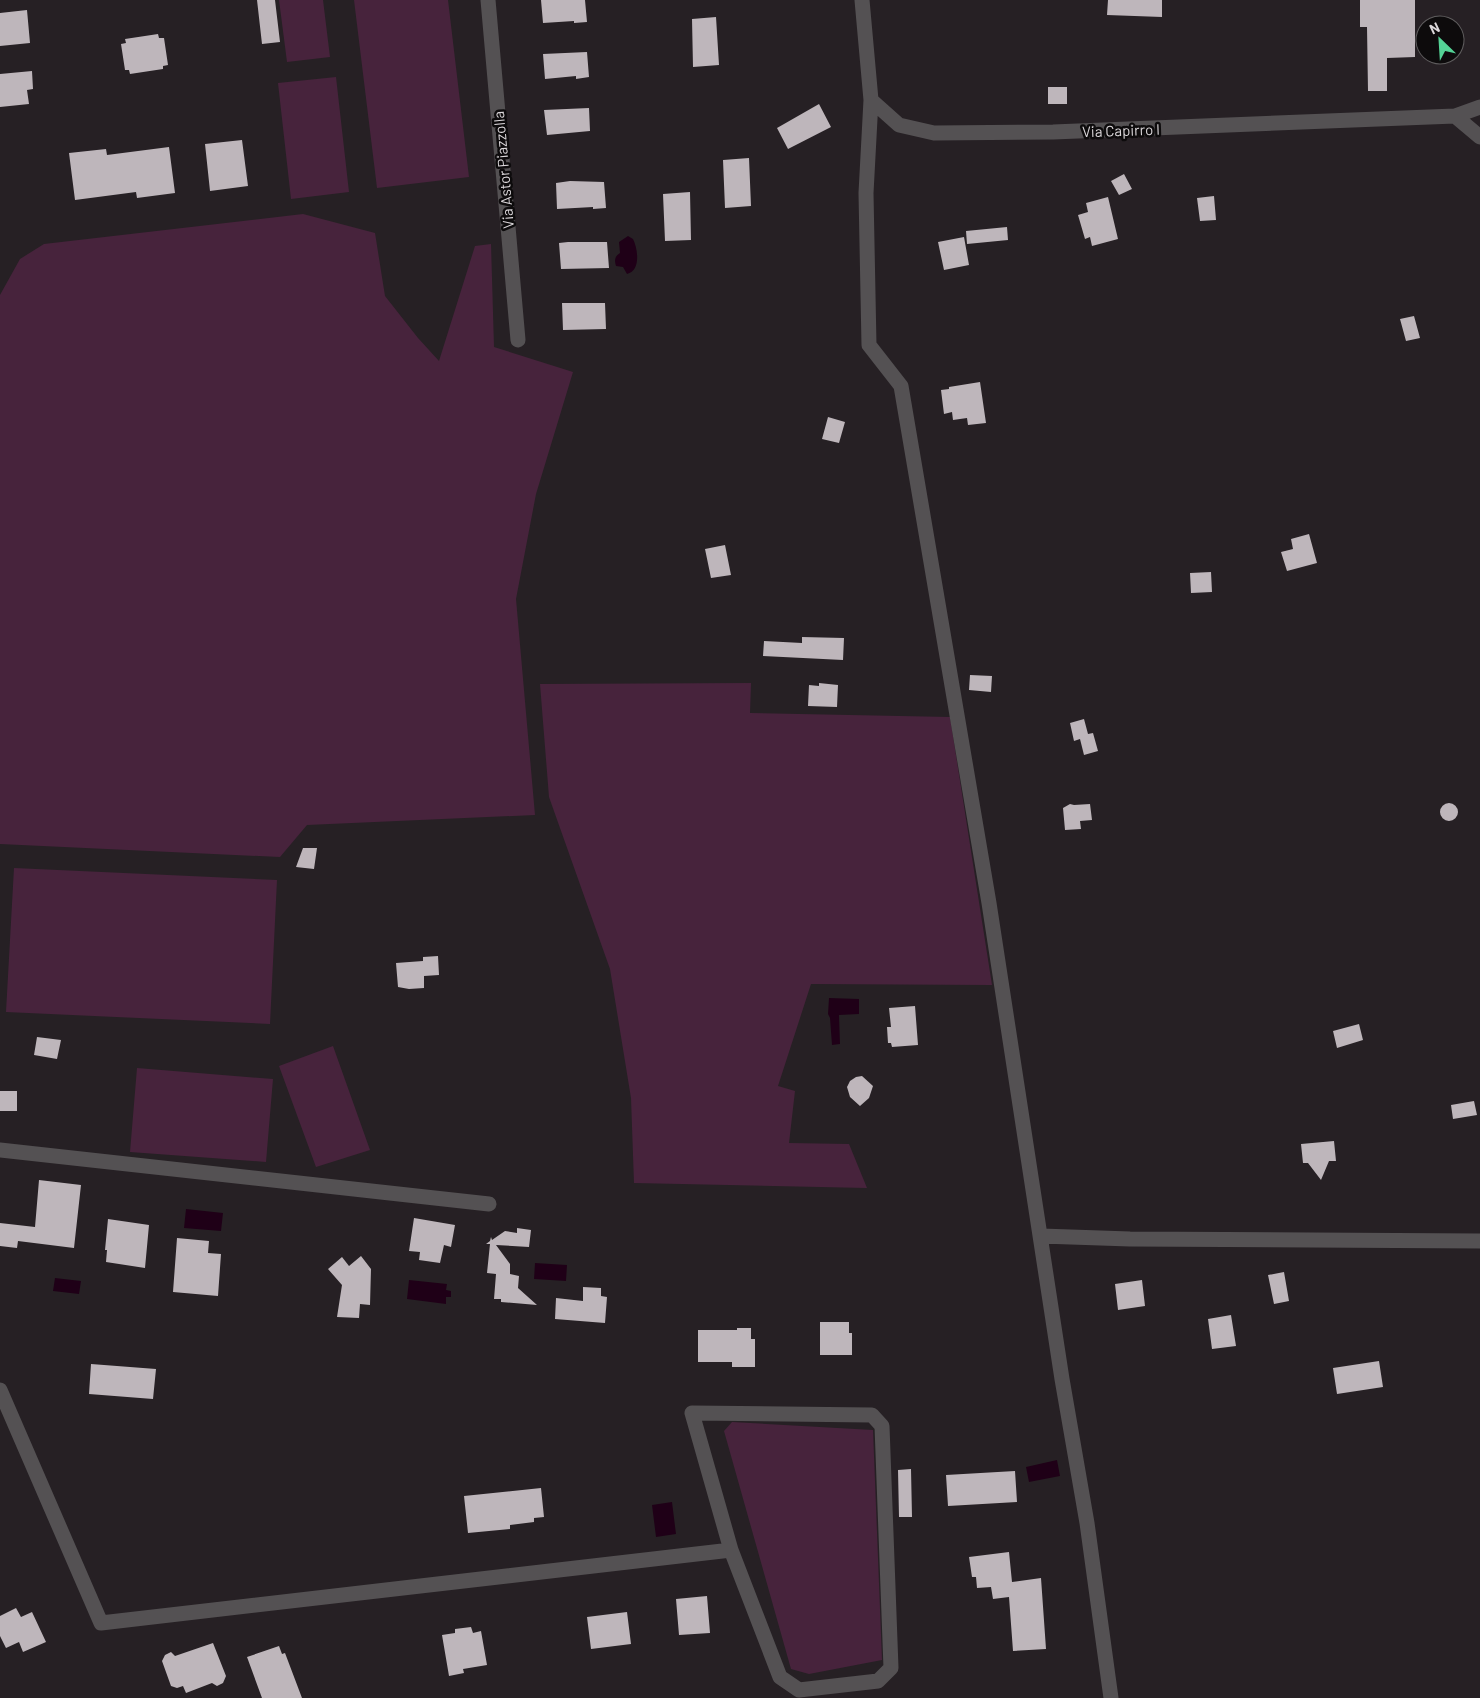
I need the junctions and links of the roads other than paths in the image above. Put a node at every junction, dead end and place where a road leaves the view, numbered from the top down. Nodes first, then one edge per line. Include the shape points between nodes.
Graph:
1 (488, 0) edge
2 (862, 0) edge
3 (871, 100) junction
4 (1480, 107) edge
5 (1456, 116) junction
6 (1480, 137) edge
7 (518, 340) dead end
8 (0, 1150) edge
9 (489, 1204) dead end
10 (1041, 1236) junction
11 (1480, 1241) edge
12 (0, 1390) edge
13 (732, 1550) junction
14 (1111, 1698) edge

1 - 7 street, Via Astor Piazzolla
2 - 3 street
3 - 5 street, Via Capirro I via 898,125 934,133 1053,132
3 - 10 street via 866,193 869,345 901,386 989,903
4 - 5 street, Via Capirro I
5 - 6 street
8 - 9 street
10 - 11 street
10 - 14 street
12 - 13 street via 101,1623
13 - 13 street via 692,1413 872,1415 882,1426 891,1668 878,1681 799,1690 780,1677

